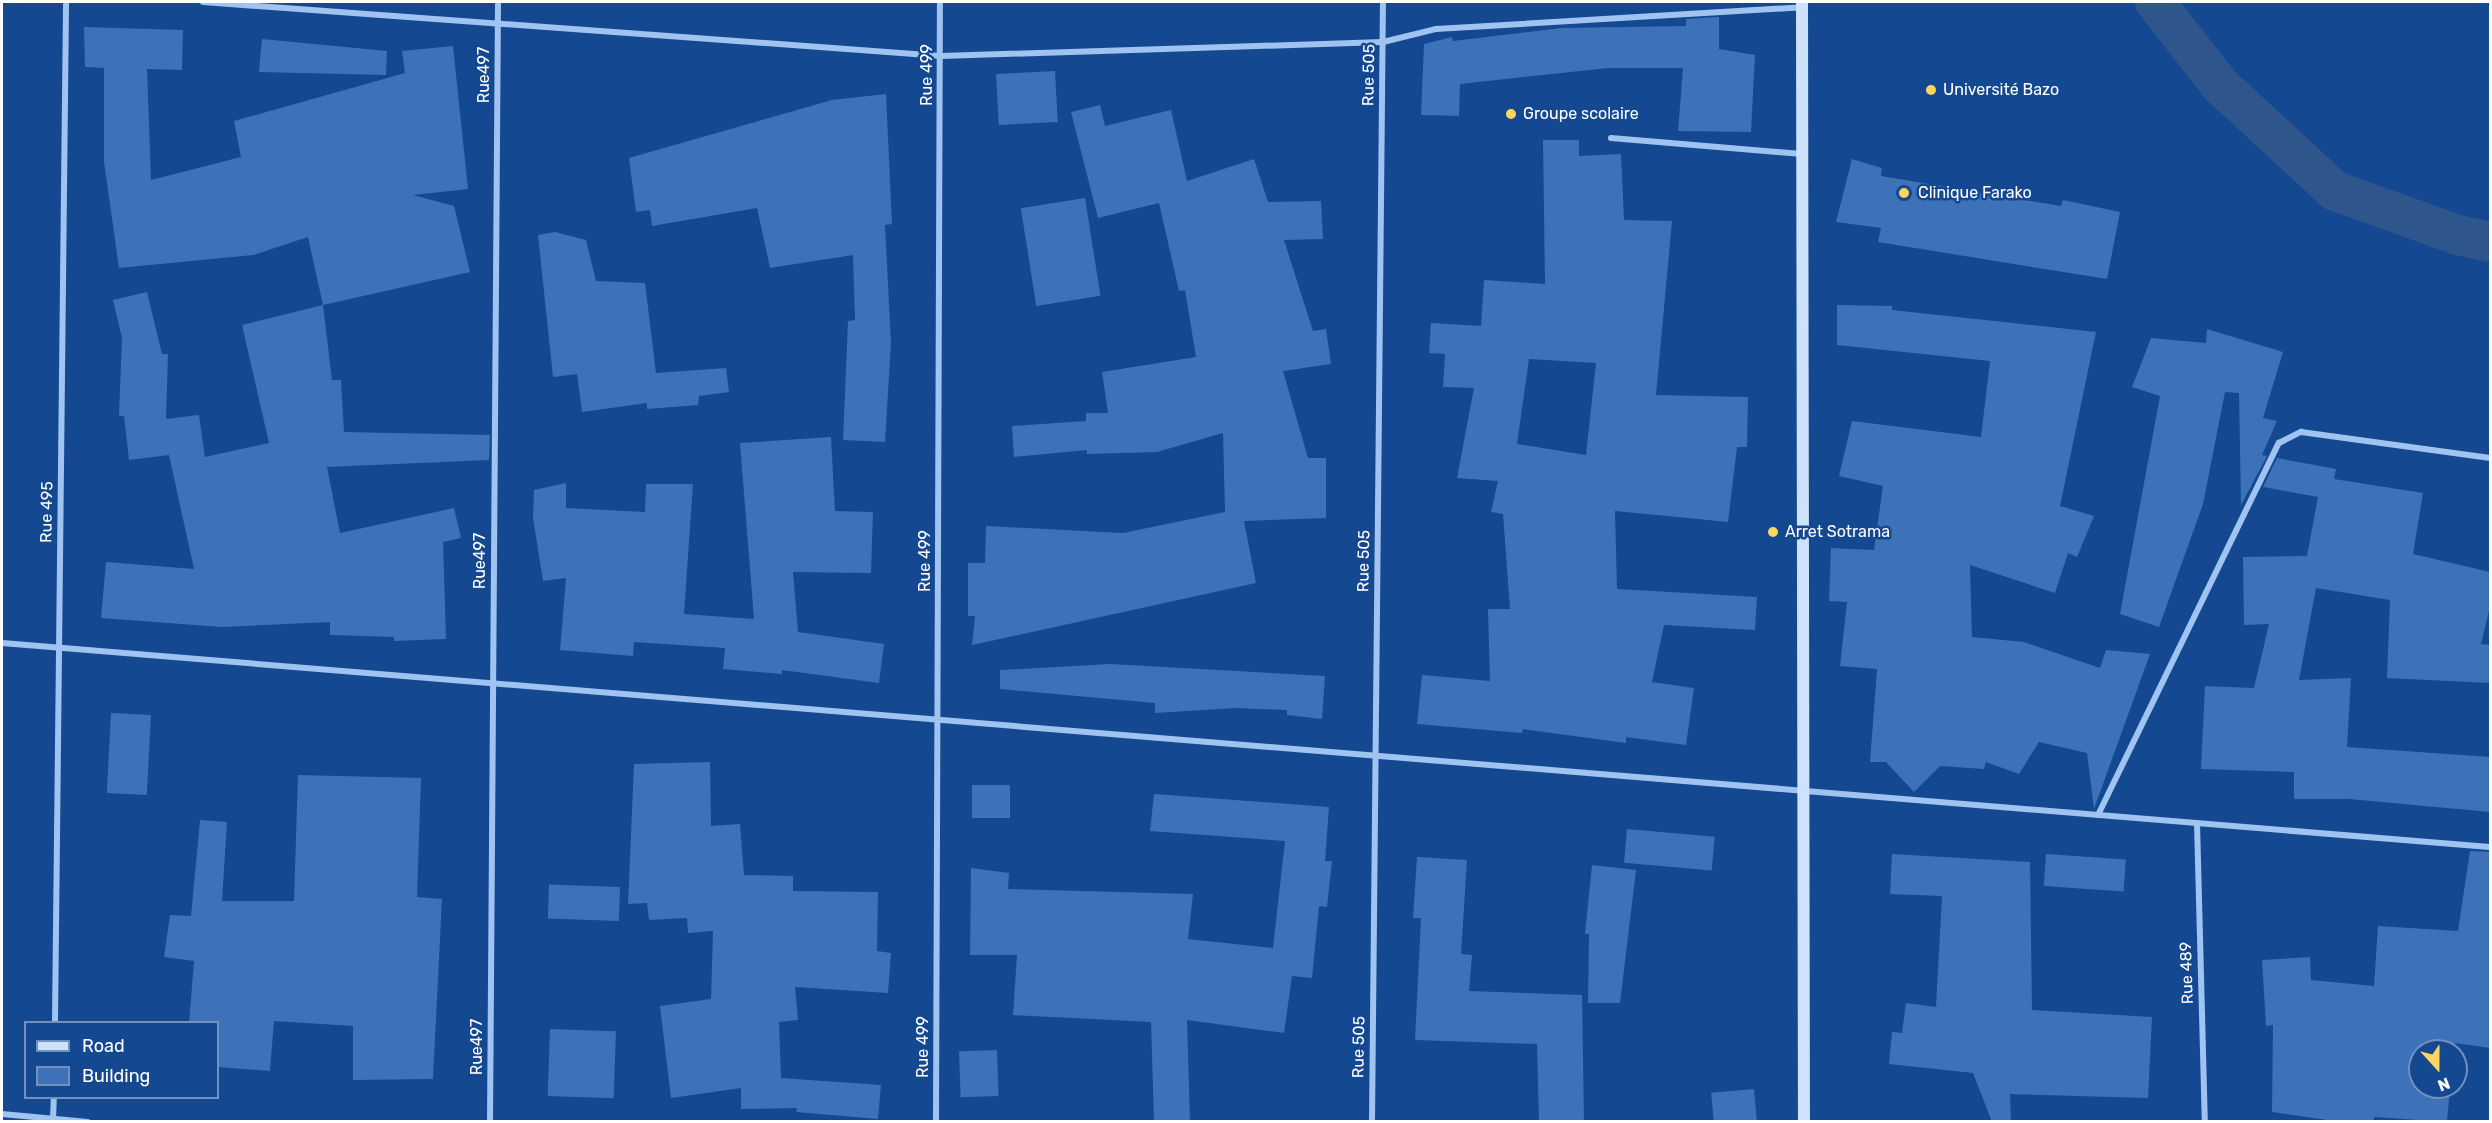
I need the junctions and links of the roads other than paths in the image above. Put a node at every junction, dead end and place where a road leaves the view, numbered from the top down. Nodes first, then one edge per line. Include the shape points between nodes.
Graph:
1 (66, 2) edge
2 (203, 2) edge
3 (498, 2) edge
4 (940, 2) edge
5 (1383, 2) edge
6 (1802, 4) edge
7 (498, 24) junction
8 (1383, 42) junction
9 (941, 56) junction
10 (1611, 138) dead end
11 (1802, 154) junction
12 (2490, 458) edge
13 (2, 643) edge
14 (59, 648) junction
15 (493, 684) junction
16 (938, 720) junction
17 (1375, 756) junction
18 (1803, 791) junction
19 (2098, 815) junction
20 (2197, 823) junction
21 (2490, 847) edge
22 (55, 1021) edge
23 (54, 1099) edge
24 (2, 1114) edge
25 (53, 1120) edge
26 (88, 1122) edge
27 (490, 1122) edge
28 (936, 1122) edge
29 (1372, 1122) edge
30 (1804, 1122) edge
31 (2205, 1122) edge

1 - 14 street, Rue 495
2 - 7 street
3 - 7 street, Rue497
4 - 9 street, Rue 499
5 - 8 street, Rue 505
6 - 8 street via 1437,29
6 - 11 main road
7 - 9 street
7 - 15 street, Rue497
8 - 9 street
8 - 17 street, Rue 505
9 - 16 street, Rue 499
10 - 11 street
11 - 18 main road
12 - 19 street via 2301,432 2279,443
13 - 14 street
14 - 15 street
14 - 22 street, Rue 495
15 - 16 street
15 - 27 street, Rue497
16 - 17 street
16 - 28 street, Rue 499
17 - 18 street
17 - 29 street, Rue 505
18 - 19 street
18 - 30 main road
19 - 20 street
20 - 21 street
20 - 31 street, Rue 489
23 - 25 street
24 - 25 street
25 - 26 street

